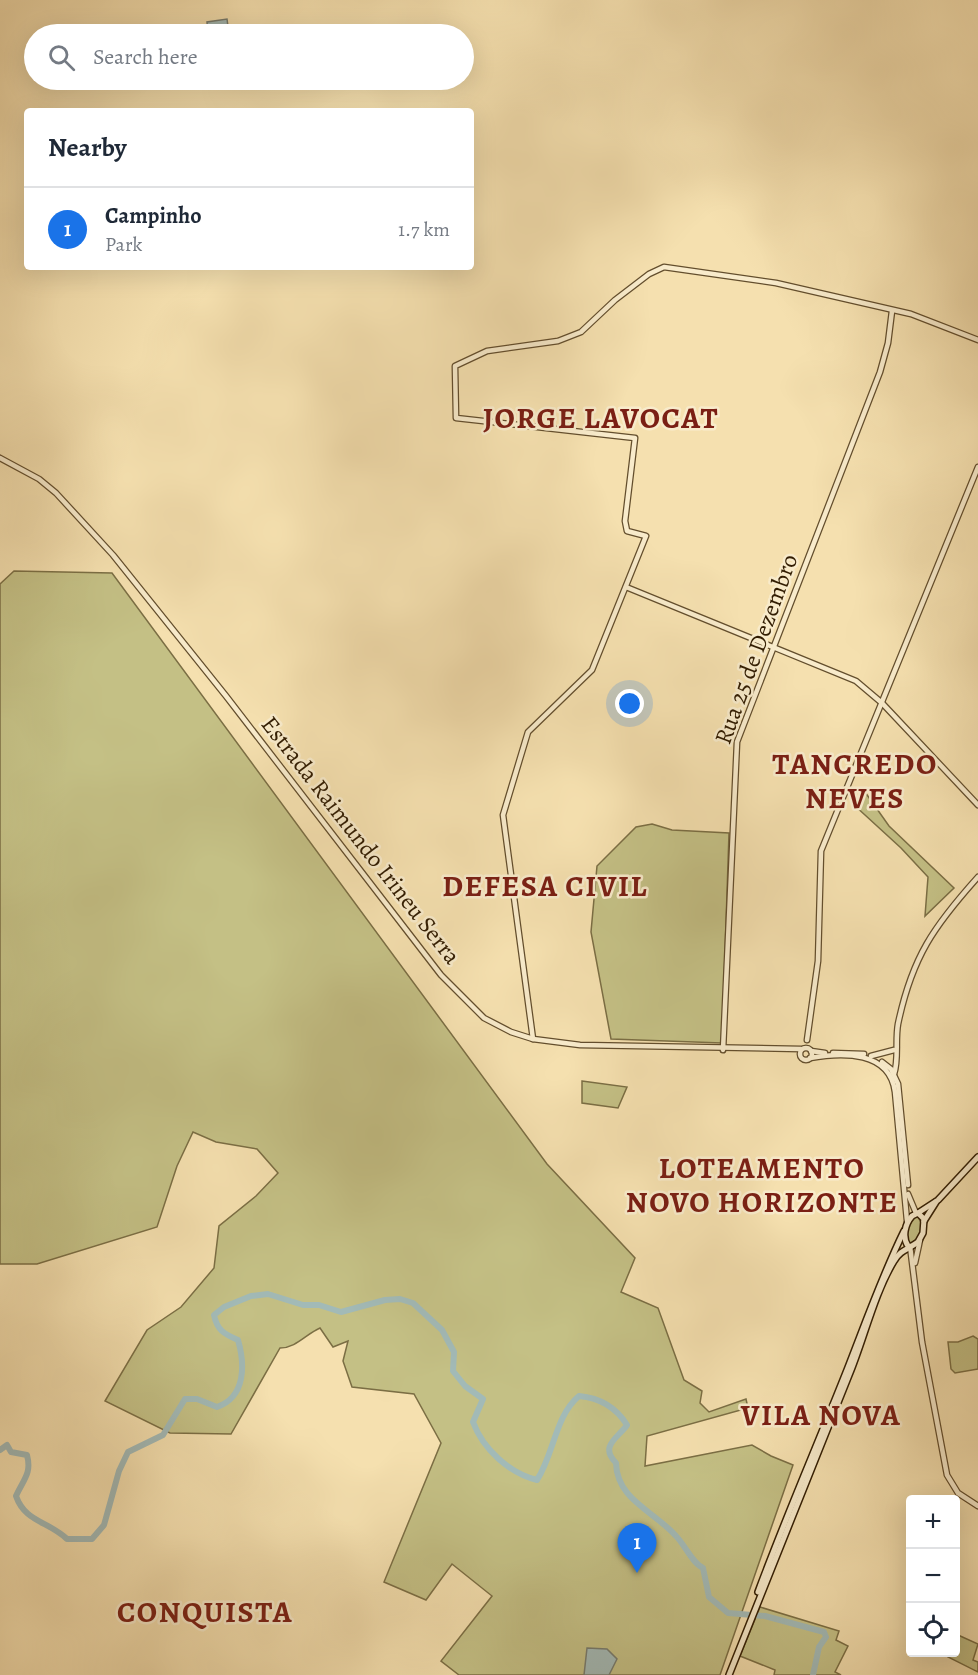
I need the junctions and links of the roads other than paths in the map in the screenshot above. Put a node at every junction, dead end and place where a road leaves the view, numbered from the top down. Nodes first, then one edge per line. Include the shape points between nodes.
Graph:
1 (892, 311) junction
2 (978, 340) edge
3 (0, 458) edge
4 (978, 467) edge
5 (626, 587) junction
6 (774, 647) junction
7 (882, 703) junction
8 (978, 805) edge
9 (978, 877) edge
10 (533, 1039) junction
11 (807, 1040) dead end
12 (801, 1049) junction
13 (723, 1050) junction
14 (894, 1050) junction
15 (791, 1051) junction
16 (811, 1051) junction
17 (800, 1056) junction
18 (871, 1056) junction
19 (810, 1058) junction
20 (894, 1074) junction
21 (899, 1116) junction
22 (978, 1157) edge
23 (938, 1200) junction
24 (917, 1213) junction
25 (924, 1221) junction
26 (906, 1224) junction
27 (920, 1240) junction
28 (909, 1246) junction
29 (915, 1269) junction
30 (978, 1506) edge
31 (753, 1612) junction
32 (728, 1675) edge

1 - 2 street
1 - 5 street via 776,283 664,267 615,300 581,332 558,341 487,351 455,366 456,418 636,438 627,531 646,536
1 - 6 street, Rua 25 de Dezembro via 880,372
3 - 10 street, Estrada Raimundo Irineu Serra via 56,493 113,555 441,975 484,1018
4 - 7 street
5 - 6 street
5 - 10 street via 592,670 531,727 503,815
6 - 7 street via 856,681
6 - 13 street, Rua 25 de Dezembro via 741,728 735,756
7 - 8 street
7 - 11 street via 821,851 818,961
9 - 14 street via 948,910 921,952 898,1023
10 - 13 street, Estrada Raimundo Irineu Serra via 580,1045
12 - 15 street, Estrada Raimundo Irineu Serra
12 - 16 street
12 - 17 street
13 - 15 street, Estrada Raimundo Irineu Serra
14 - 18 street
14 - 20 street
15 - 17 street, Estrada Raimundo Irineu Serra
16 - 18 street
16 - 19 street
17 - 19 street
18 - 20 street
19 - 21 street via 858,1056 878,1062 893,1081
20 - 21 street
21 - 24 street via 909,1196
21 - 26 street
22 - 23 main road
23 - 24 main road
23 - 25 main road
24 - 25 main road
24 - 26 main road
25 - 27 main road
26 - 28 main road via 905,1239
26 - 31 main road via 790,1505
27 - 28 main road
27 - 29 street
28 - 29 street
28 - 31 main road via 895,1259 883,1284
29 - 30 street via 922,1342 947,1475 958,1493
31 - 32 main road

